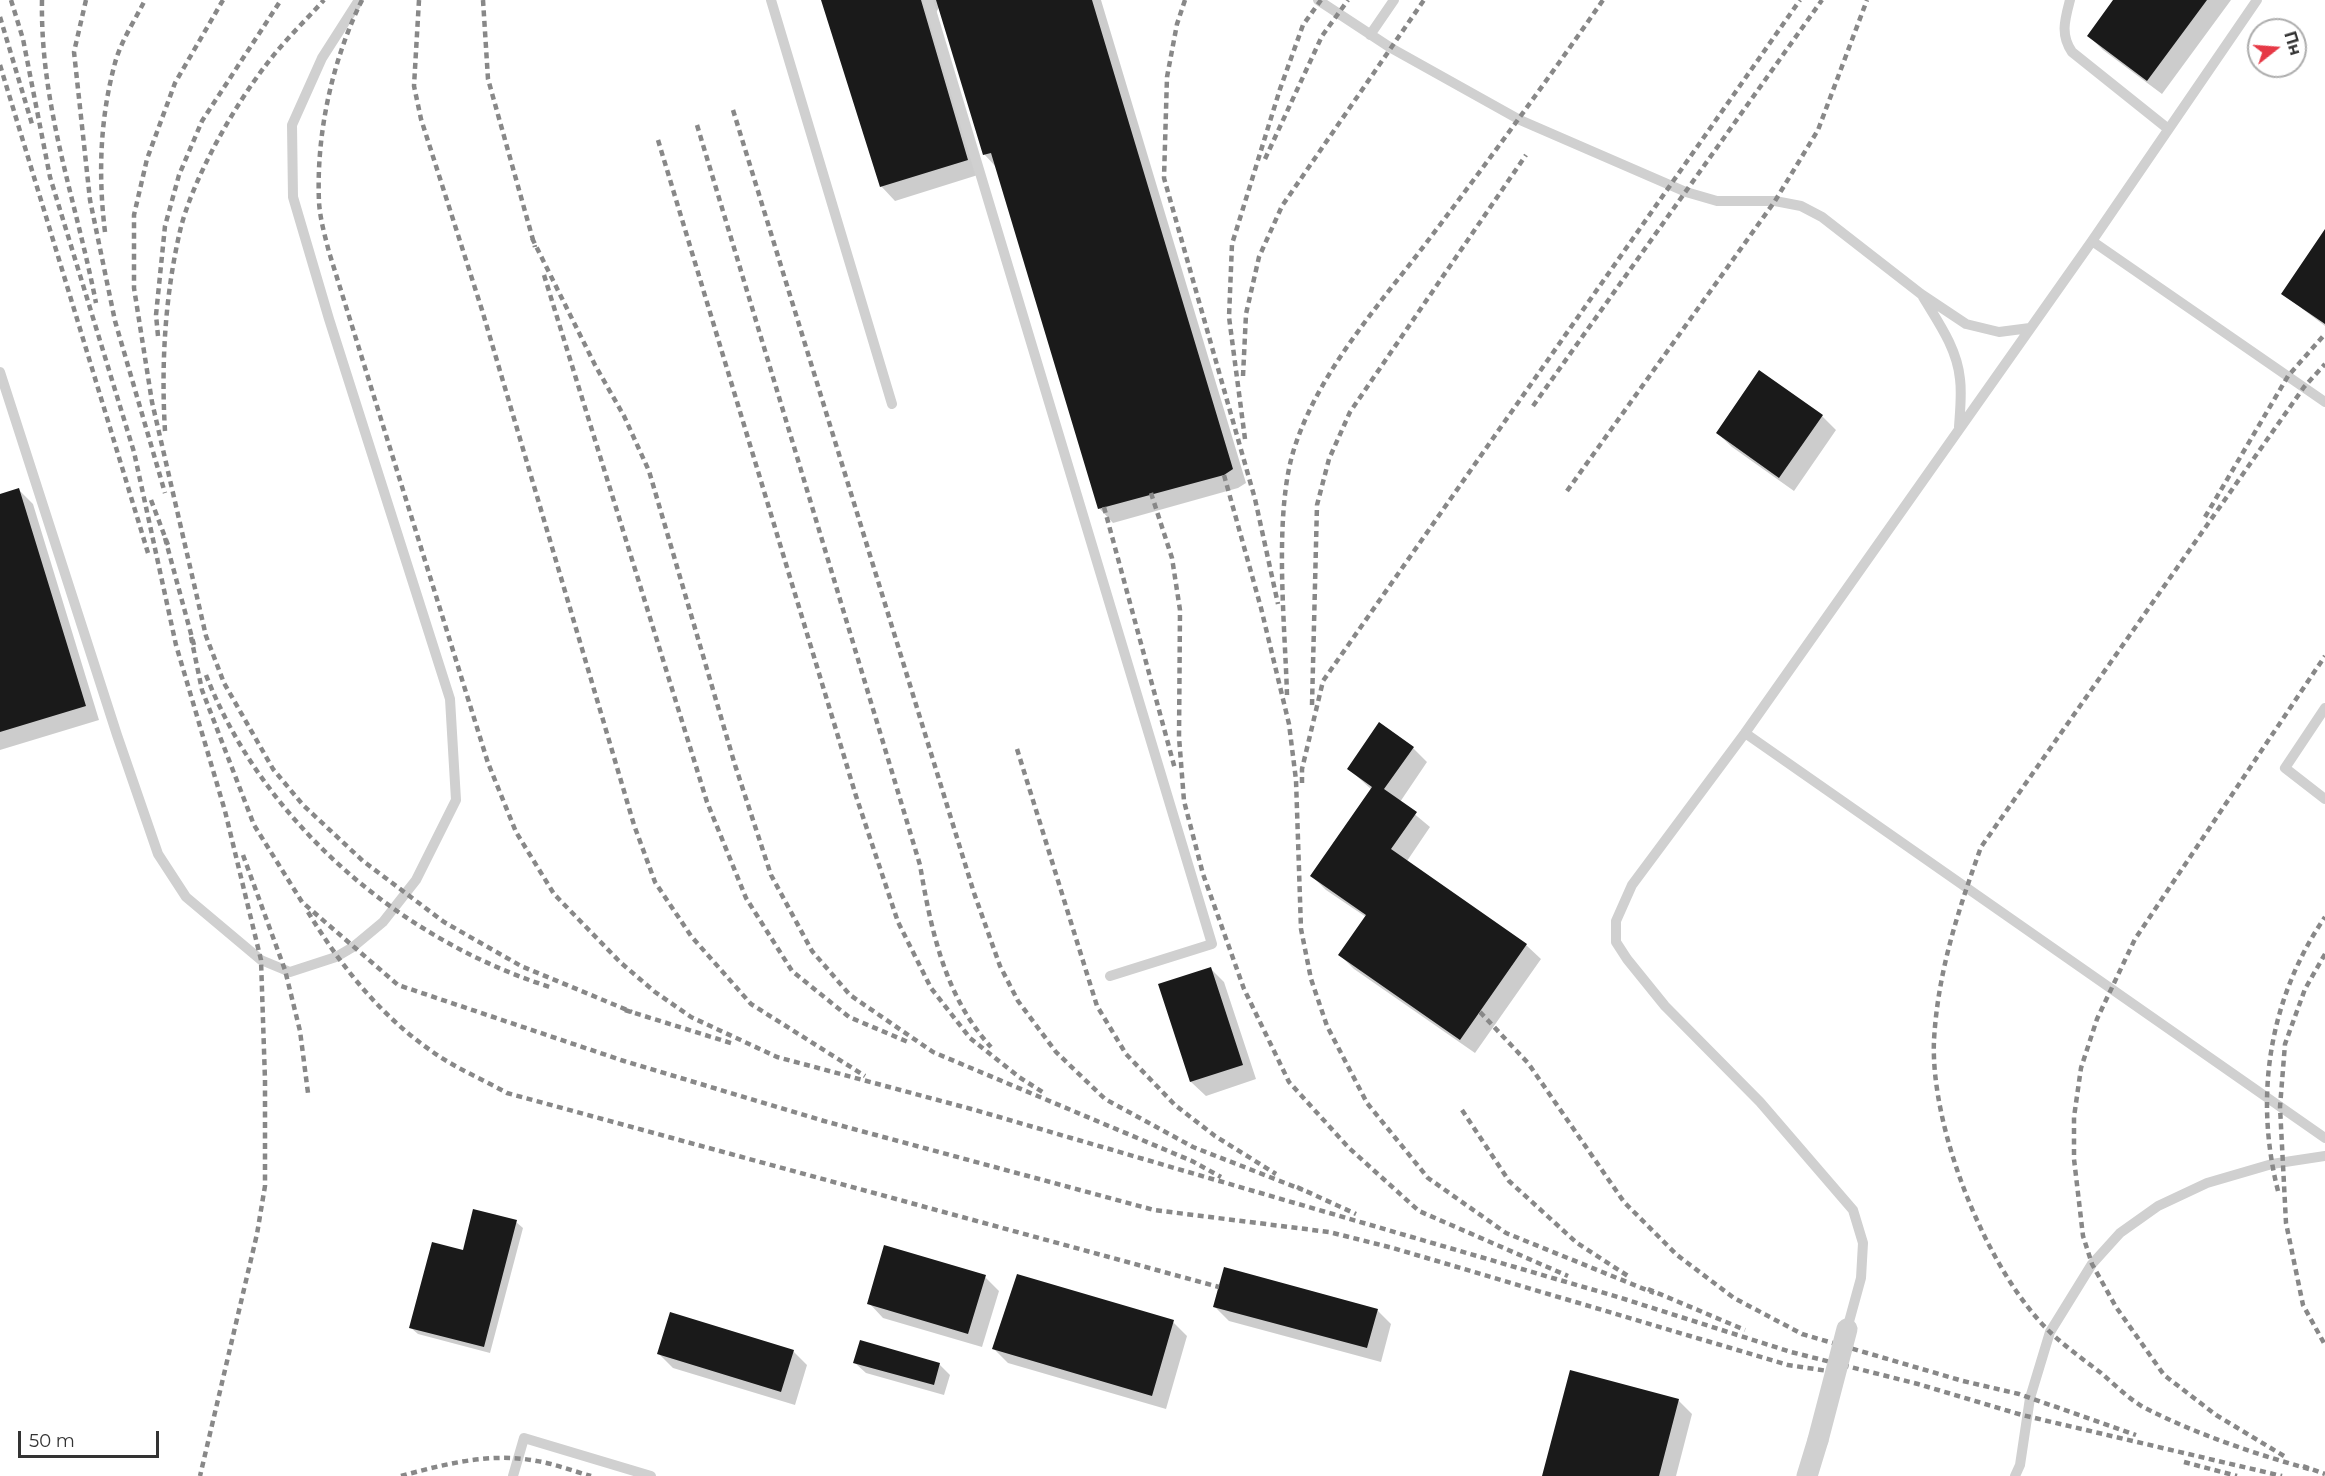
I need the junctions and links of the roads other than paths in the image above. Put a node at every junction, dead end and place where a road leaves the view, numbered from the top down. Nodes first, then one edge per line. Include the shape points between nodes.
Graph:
1 (359, 0) edge
2 (771, 0) edge
3 (928, 0) edge
4 (1318, 0) edge
5 (1394, 0) edge
6 (2070, 0) edge
7 (2257, 0) edge
8 (1370, 35) junction
9 (2167, 128) junction
10 (2092, 241) junction
11 (1921, 294) junction
12 (2030, 328) junction
13 (0, 372) edge
14 (2325, 402) edge
15 (892, 404) dead end
16 (1959, 427) junction
17 (2325, 708) edge
18 (1745, 733) junction
19 (2325, 799) edge
20 (1110, 976) dead end
21 (2325, 1138) edge
22 (2325, 1156) edge
23 (1847, 1329) joint
24 (513, 1476) edge
25 (651, 1476) edge
26 (1807, 1476) edge
27 (2015, 1476) edge

1 - 13 lane via 322,58 292,125 293,197 450,699 456,800 407,894 383,922 353,947 336,957 290,972 261,960 186,897 158,854
2 - 15 lane
3 - 20 lane via 1212,944
4 - 8 lane
5 - 8 lane
6 - 9 lane via 2064,32 2072,52
7 - 9 lane
8 - 11 lane via 1520,120 1686,192 1717,201 1775,201 1801,206 1822,217
9 - 10 lane
10 - 12 lane
10 - 14 lane
11 - 12 lane via 1966,324 1999,332
11 - 16 lane via 1956,357 1960,378
12 - 16 lane
16 - 18 lane
17 - 19 lane via 2285,768
18 - 21 lane
18 - 23 lane via 1632,885 1616,921 1616,942 1665,1006 1760,1102 1853,1210 1863,1243 1861,1278
22 - 27 lane via 2271,1164 2207,1183 2158,1206 2120,1233 2092,1264 2050,1332 2030,1398
23 - 26 street, bridge
24 - 25 lane via 524,1438

